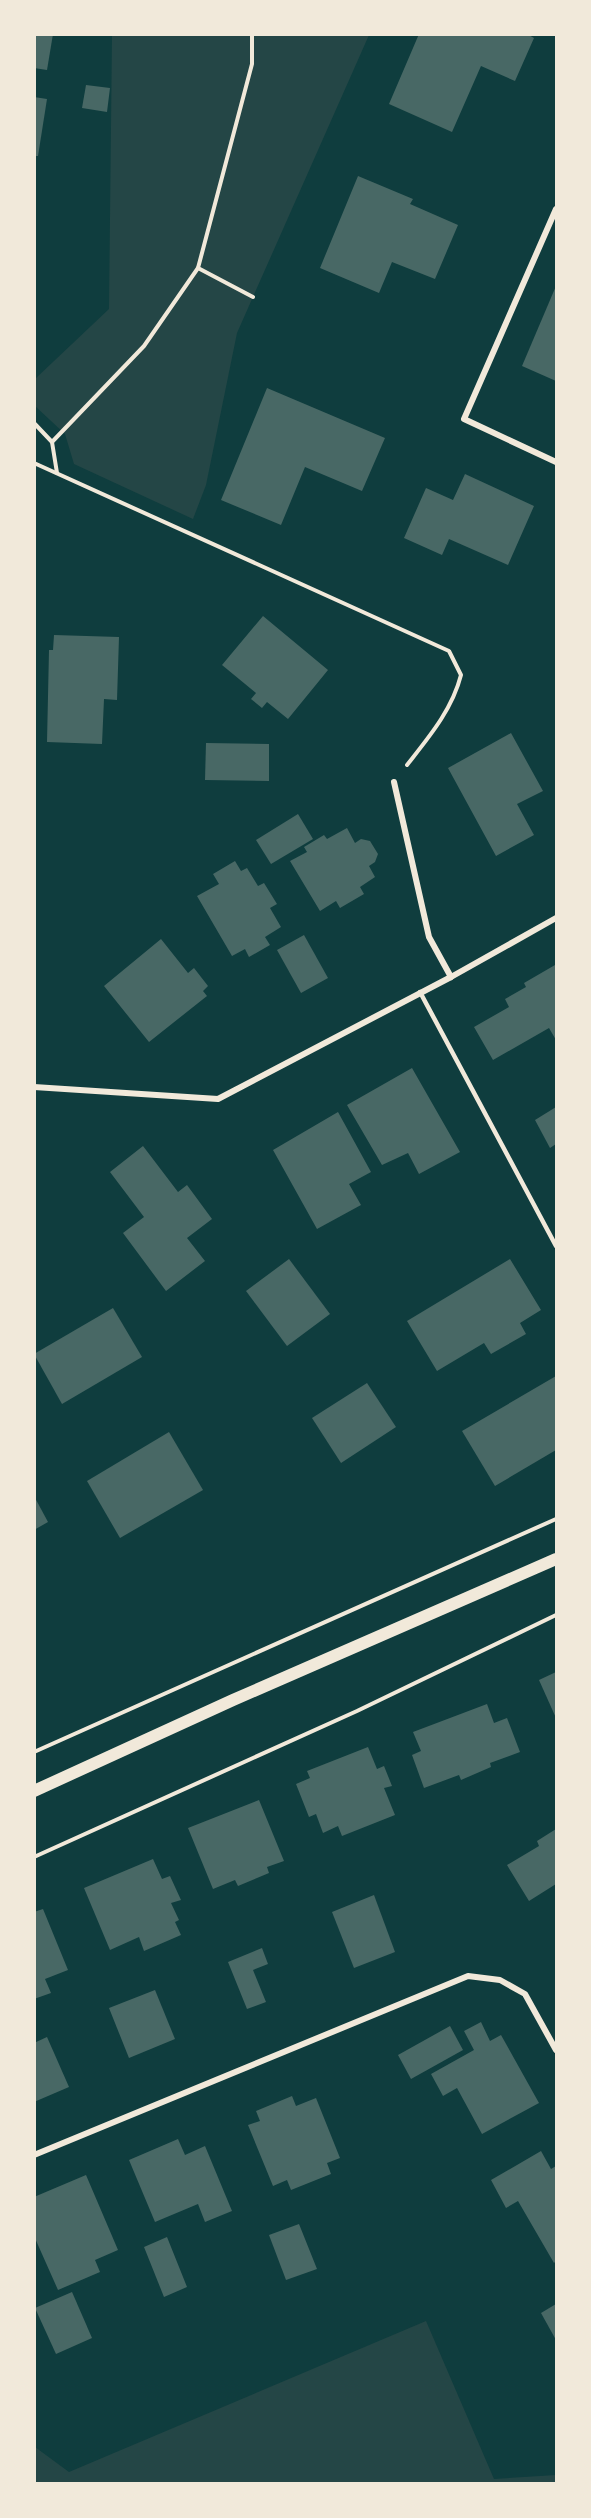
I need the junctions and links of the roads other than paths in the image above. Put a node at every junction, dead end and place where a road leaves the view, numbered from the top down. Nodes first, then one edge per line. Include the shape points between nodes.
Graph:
1 (556, 209) edge
2 (556, 462) edge
3 (394, 782) road end
4 (556, 918) edge
5 (451, 977) junction
6 (420, 992) junction
7 (34, 1087) edge
8 (556, 1246) edge
9 (556, 1559) edge
10 (34, 1791) edge
11 (556, 2050) edge
12 (34, 2156) edge

1 - 2 street via 464,419
3 - 5 street via 429,937
4 - 5 street
5 - 6 street
6 - 7 street via 218,1099
6 - 8 lane
9 - 10 main road
11 - 12 street via 525,1994 500,1980 468,1976

